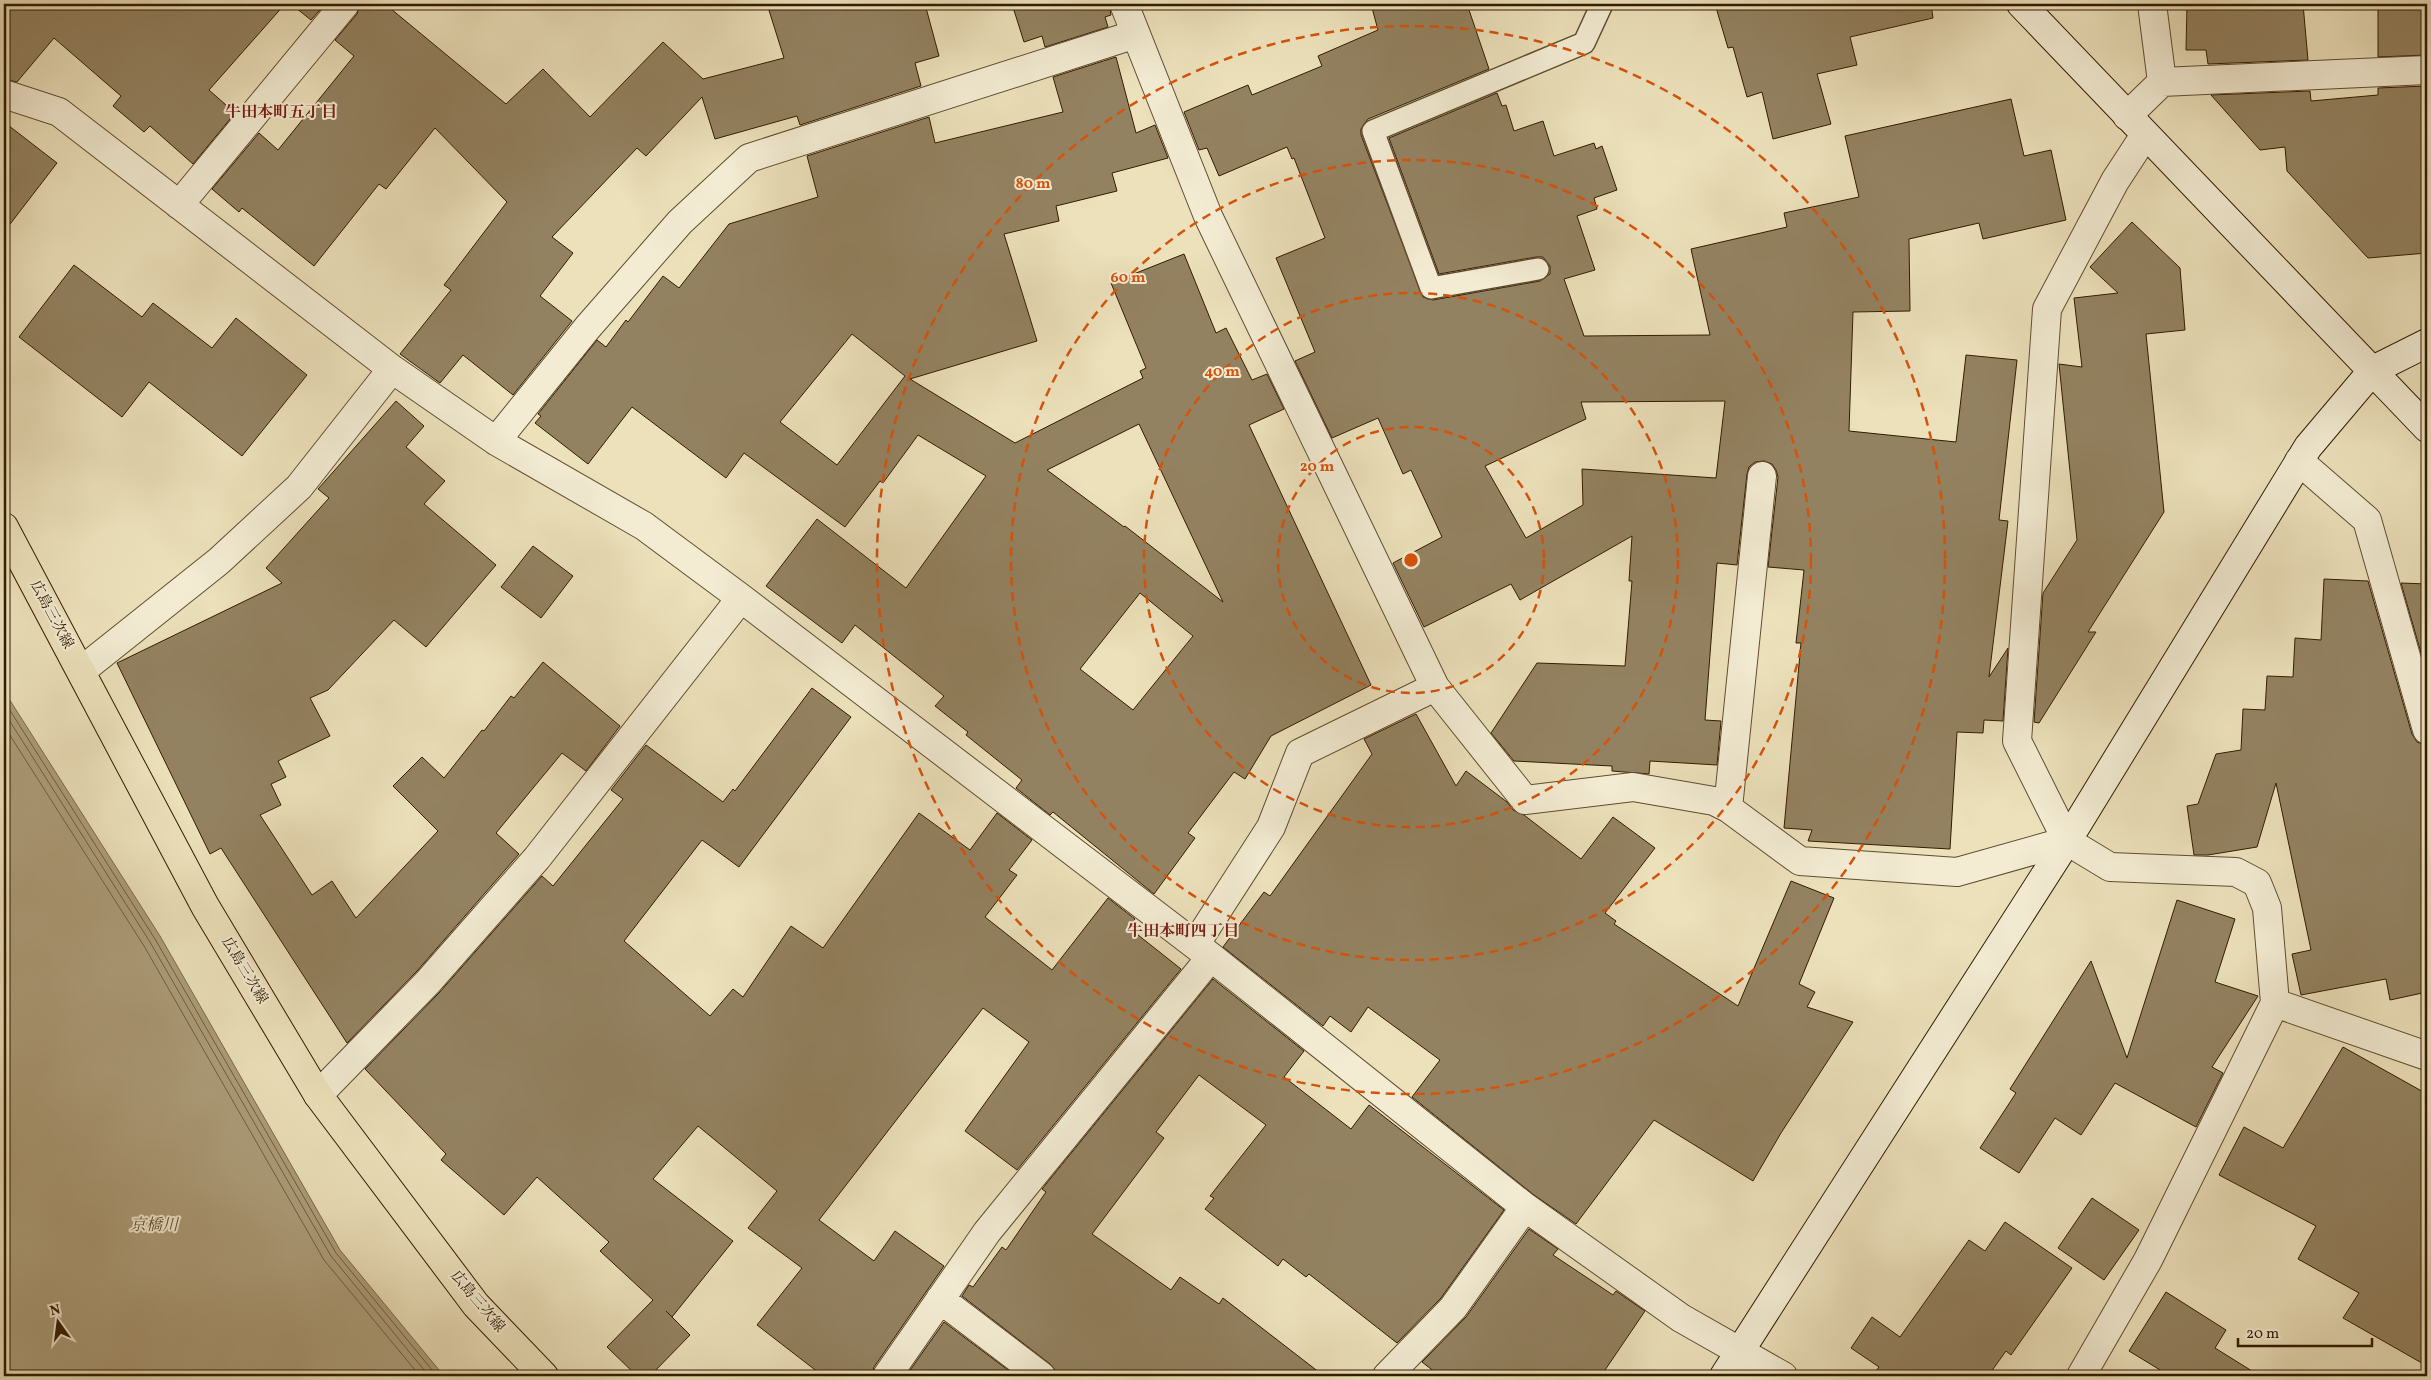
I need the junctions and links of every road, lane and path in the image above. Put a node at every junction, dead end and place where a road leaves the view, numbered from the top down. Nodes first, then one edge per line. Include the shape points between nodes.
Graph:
1 (344, 4) edge
2 (1124, 4) edge
3 (1602, 4) edge
4 (2021, 4) edge
5 (2152, 4) edge
6 (1136, 34) junction
7 (2427, 70) edge
8 (2162, 82) junction
9 (4, 94) edge
10 (2136, 126) junction
11 (178, 205) junction
12 (1538, 269) dead end
13 (2427, 343) edge
14 (392, 369) junction
15 (2373, 370) junction
16 (2427, 428) edge
17 (496, 441) junction
18 (2300, 461) junction
19 (1762, 476) dead end
20 (4, 527) edge
21 (741, 598) junction
22 (81, 672) junction
23 (1435, 687) junction
24 (2427, 730) edge
25 (1728, 808) junction
26 (2067, 841) junction
27 (1203, 951) junction
28 (2275, 1003) junction
29 (2427, 1056) edge
30 (318, 1096) junction
31 (1525, 1206) junction
32 (940, 1299) junction
33 (1740, 1351) junction
34 (544, 1376) edge
35 (887, 1376) edge
36 (1041, 1376) edge
37 (1387, 1376) edge
38 (1724, 1376) edge
39 (1783, 1376) edge
40 (2081, 1376) edge

1 - 11 street
2 - 6 street
3 - 12 lane via 1584,43 1373,131 1430,288
4 - 10 street
5 - 8 street
6 - 17 street via 749,158 680,222 588,327
6 - 23 street via 1208,216
7 - 8 street
8 - 10 street
9 - 11 street via 59,112
10 - 15 street
10 - 26 street via 2115,181 2046,309 2017,741
11 - 14 street
13 - 15 street
14 - 17 street
14 - 22 street via 299,486 219,561
15 - 16 street
15 - 18 street via 2308,447
17 - 21 street via 644,526
18 - 24 street via 2367,520
18 - 26 street
19 - 25 street
20 - 22 main road, 広島三次線
21 - 27 street
21 - 30 street via 537,858 428,982
22 - 30 main road, 広島三次線 via 205,906
23 - 25 street via 1525,800 1633,786 1714,801
23 - 27 street via 1300,754 1271,827
25 - 26 street via 1800,861 1957,872
26 - 28 street via 2110,867 2236,872 2257,883 2267,908
26 - 33 street
27 - 31 street
27 - 32 street via 987,1232
28 - 29 street
28 - 40 street via 2148,1260
30 - 34 main road, 広島三次線 via 476,1305
31 - 33 street via 1682,1318
31 - 37 street via 1453,1308
32 - 35 street
32 - 36 street
33 - 38 street
33 - 39 street

